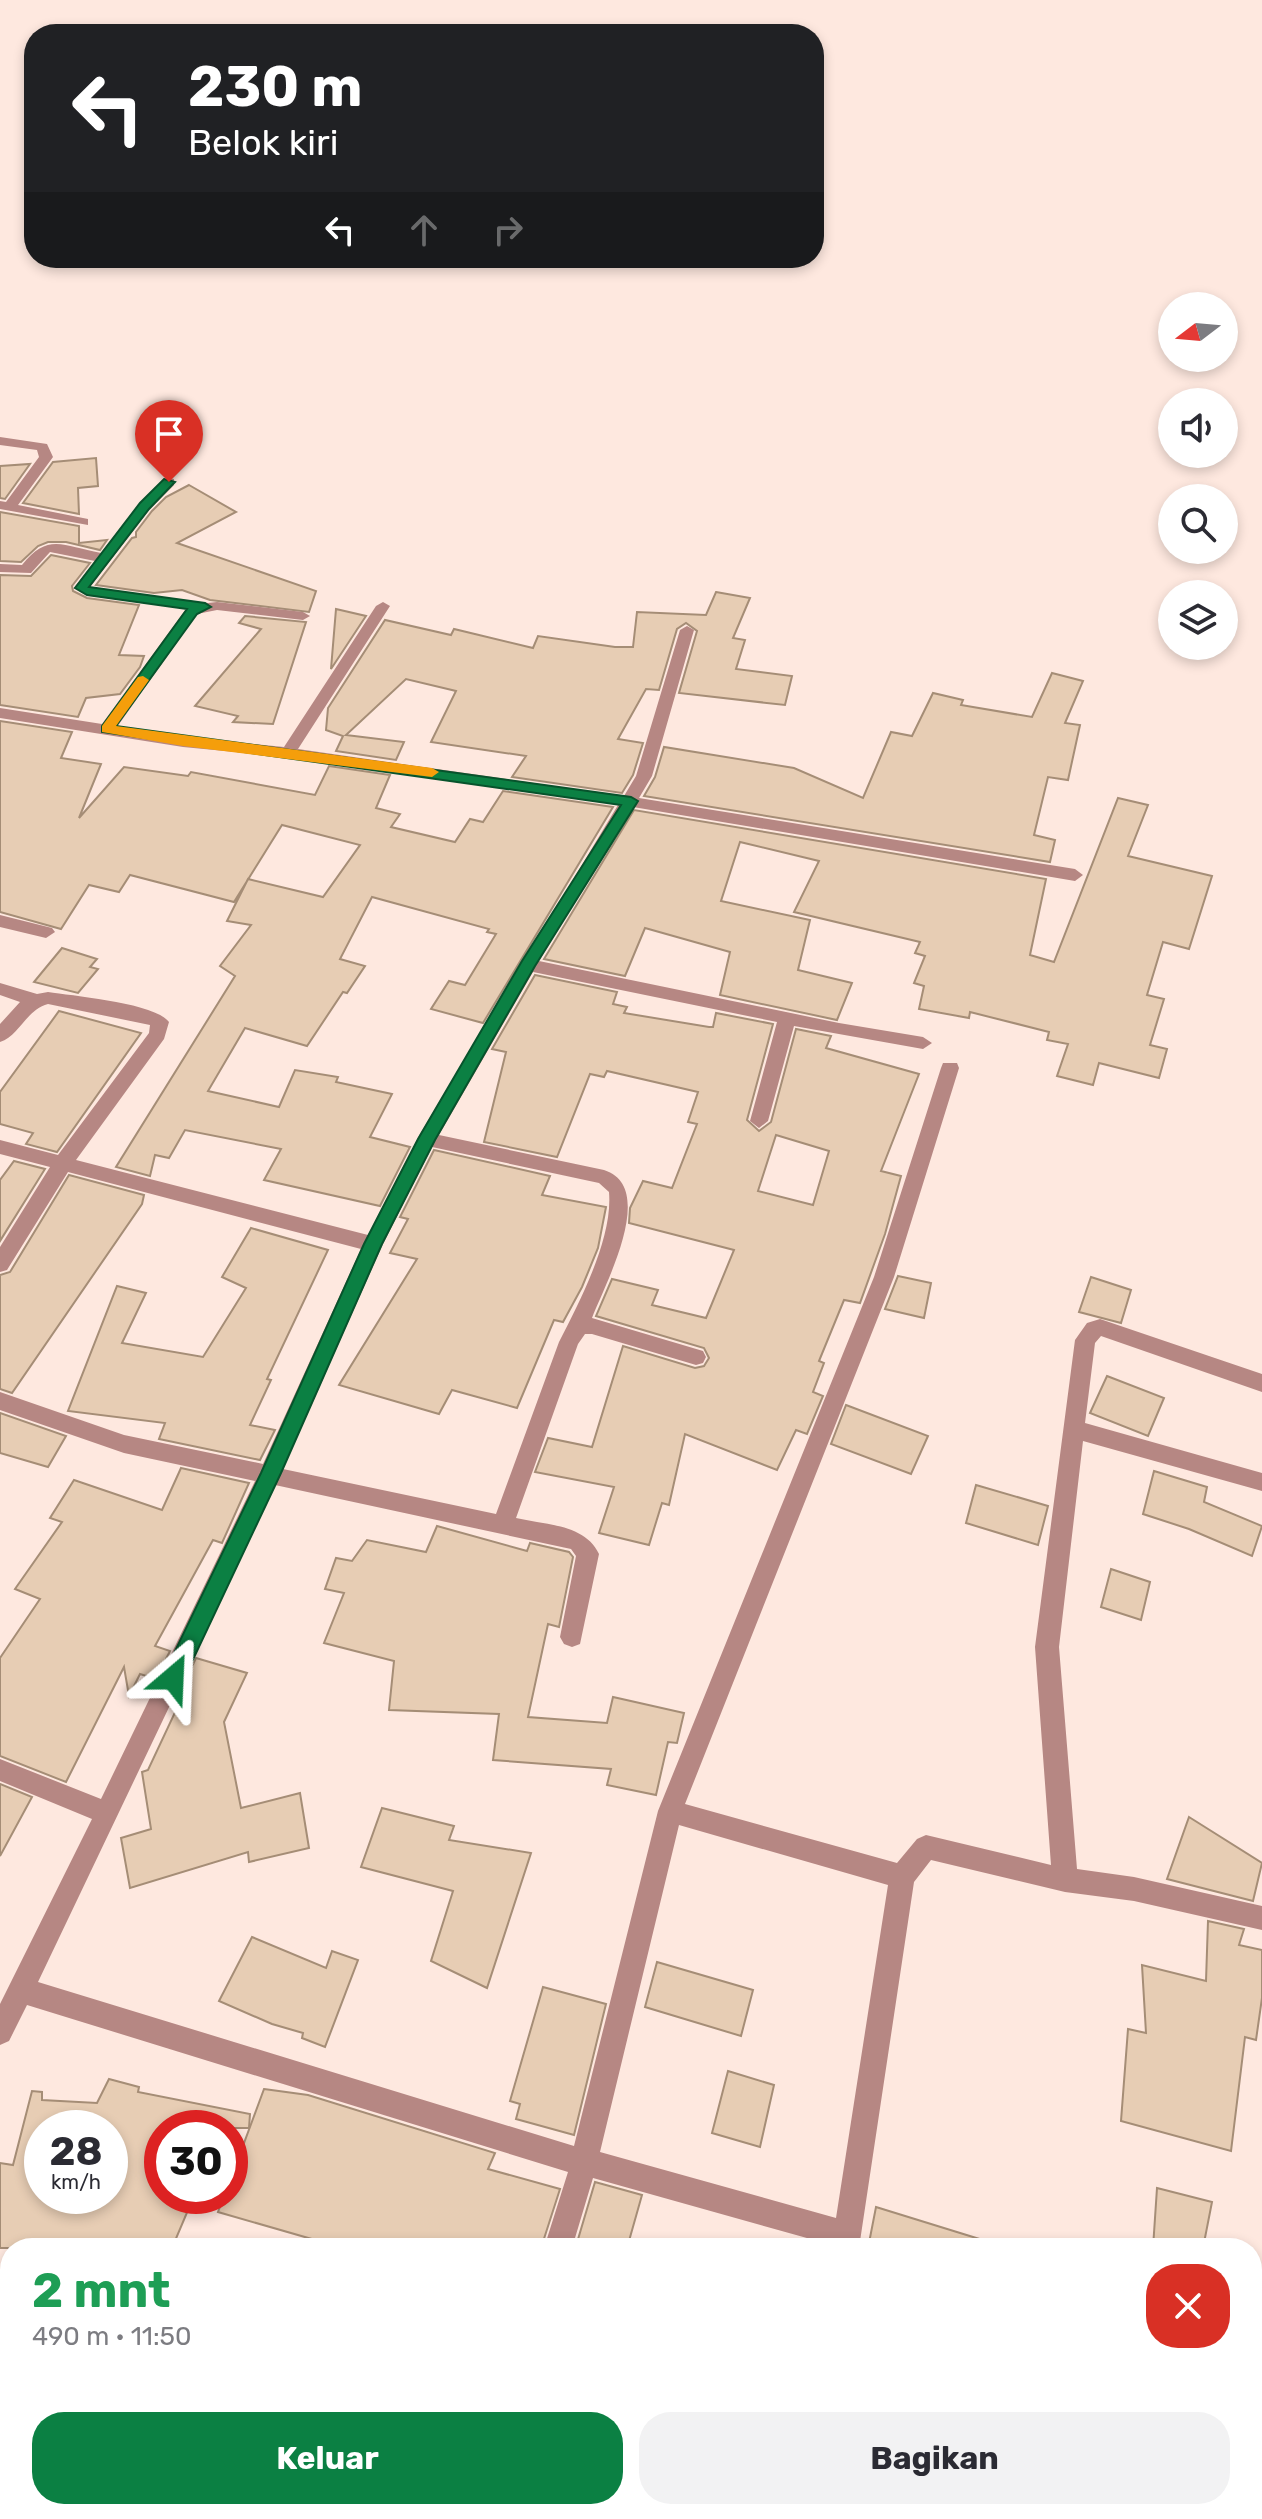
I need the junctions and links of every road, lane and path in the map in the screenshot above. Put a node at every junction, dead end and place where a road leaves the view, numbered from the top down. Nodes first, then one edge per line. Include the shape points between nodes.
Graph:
1 (0, 441) edge
2 (169, 482) dead end
3 (5, 505) edge
4 (83, 522) dead end
5 (102, 558) junction
6 (0, 568) edge
7 (383, 606) dead end
8 (205, 607) junction
9 (303, 616) dead end
10 (687, 630) dead end
11 (0, 713) edge
12 (107, 729) junction
13 (288, 752) junction
14 (631, 801) junction
15 (1075, 875) dead end
16 (0, 921) edge
17 (46, 932) dead end
18 (528, 965) junction
19 (0, 989) edge
20 (34, 1000) junction
21 (787, 1018) junction
22 (0, 1036) edge
23 (923, 1043) dead end
24 (950, 1068) dead end
25 (759, 1121) dead end
26 (427, 1139) junction
27 (0, 1147) edge
28 (63, 1163) junction
29 (373, 1244) junction
30 (0, 1264) edge
31 (579, 1326) junction
32 (696, 1357) dead end
33 (1262, 1383) edge
34 (0, 1401) edge
35 (1074, 1429) junction
36 (271, 1473) junction
37 (1262, 1482) edge
38 (503, 1524) junction
39 (572, 1637) dead end
40 (0, 1770) edge
41 (670, 1811) junction
42 (107, 1813) junction
43 (902, 1877) junction
44 (1065, 1880) junction
45 (1262, 1918) edge
46 (20, 1990) junction
47 (0, 2032) edge
48 (584, 2163) junction
49 (561, 2238) edge
50 (833, 2238) edge
51 (847, 2238) edge

1 - 3 street via 42,447 46,457
2 - 5 street
3 - 4 street
5 - 6 street via 49,548 26,570
5 - 8 street via 81,588
7 - 13 street
8 - 9 street
8 - 12 street via 192,611
10 - 14 street via 644,776
11 - 12 street
12 - 13 street
13 - 14 street
14 - 15 street
14 - 18 street
16 - 17 street
18 - 21 street
18 - 26 street
19 - 20 street
20 - 22 street
20 - 28 street via 63,1000 160,1022 158,1034
21 - 23 street
21 - 25 street
24 - 41 street via 884,1277
26 - 29 street
26 - 31 street via 615,1183 618,1217
27 - 28 street
28 - 29 street
28 - 30 street
29 - 36 street
31 - 32 street
31 - 38 street
33 - 35 street via 1100,1327 1085,1340
34 - 36 street via 124,1444
35 - 37 street
35 - 44 street via 1047,1647
36 - 38 street
36 - 42 street
38 - 39 street via 585,1547
40 - 42 street
41 - 43 street
41 - 48 street
42 - 46 street
43 - 44 street via 926,1847
43 - 51 street
44 - 45 street via 1134,1889
46 - 47 street
46 - 48 street
48 - 49 street
48 - 50 street

